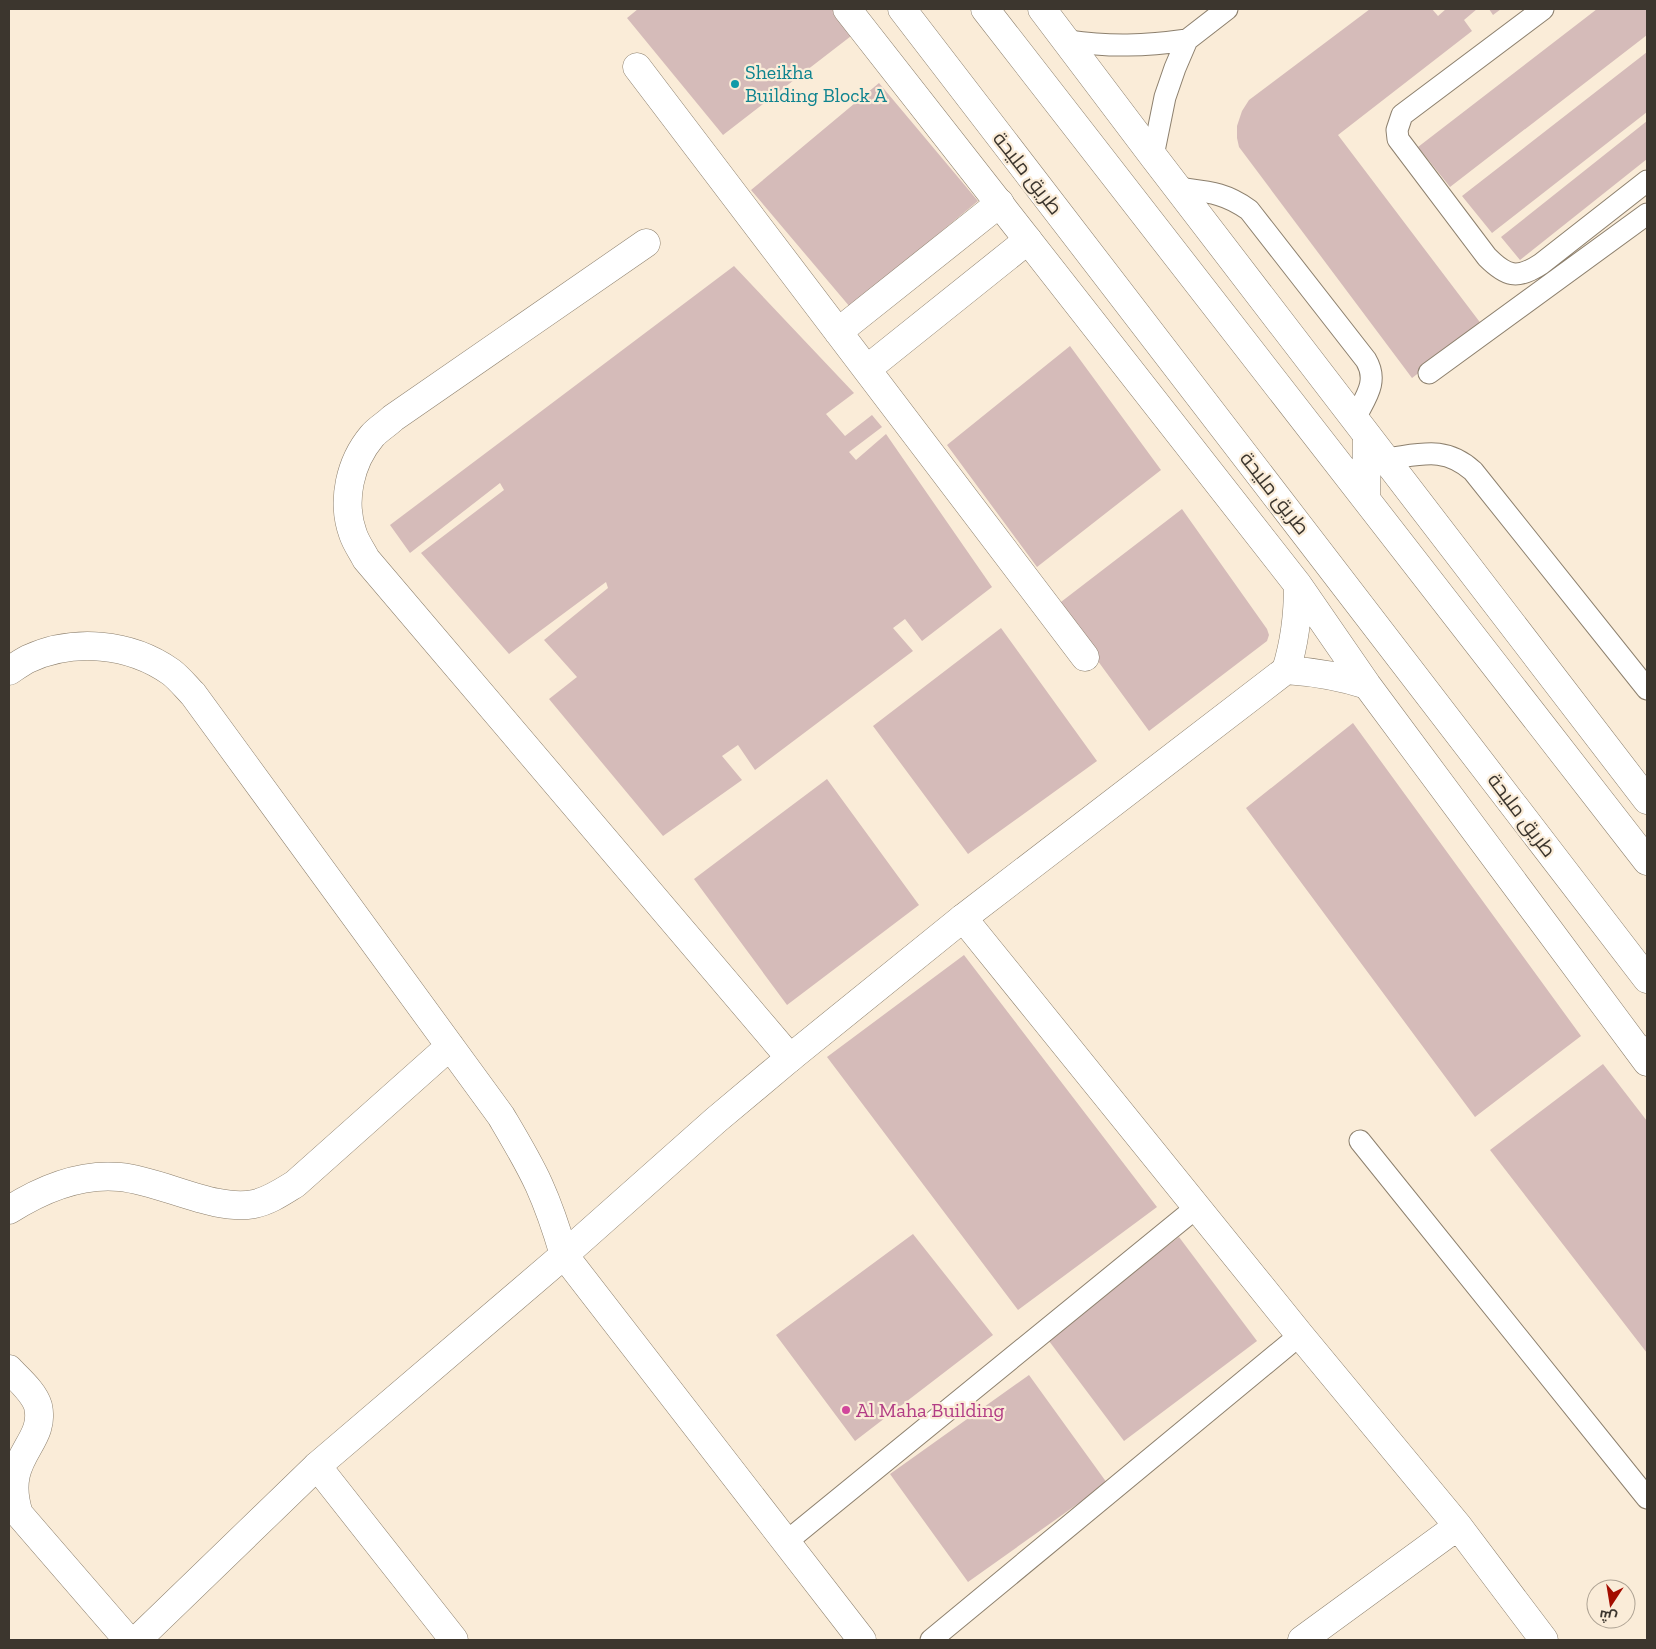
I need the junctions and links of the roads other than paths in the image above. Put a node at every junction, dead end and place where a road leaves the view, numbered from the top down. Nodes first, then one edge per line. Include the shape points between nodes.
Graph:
1 (847, 9) edge
2 (902, 9) edge
3 (985, 9) edge
4 (1042, 9) edge
5 (1227, 9) edge
6 (1543, 9) edge
7 (1186, 40) junction
8 (1068, 41) junction
9 (637, 67) dead end
10 (1153, 156) junction
11 (1647, 181) edge
12 (1178, 188) junction
13 (1000, 204) junction
14 (1645, 220) edge
15 (1028, 240) junction
16 (646, 243) dead end
17 (838, 332) junction
18 (867, 369) junction
19 (1429, 373) dead end
20 (1361, 427) junction
21 (1385, 459) junction
22 (1366, 499) junction
23 (1298, 586) junction
24 (1085, 657) dead end
25 (1286, 670) junction
26 (9, 671) edge
27 (1367, 685) junction
28 (1647, 689) edge
29 (1647, 800) edge
30 (1647, 861) edge
31 (963, 918) junction
32 (1647, 979) edge
33 (450, 1046) junction
34 (1644, 1054) edge
35 (790, 1058) junction
36 (1360, 1141) dead end
37 (1197, 1207) junction
38 (9, 1210) edge
39 (564, 1255) junction
40 (1300, 1335) junction
41 (9, 1369) edge
42 (317, 1466) junction
43 (1647, 1498) edge
44 (1458, 1526) junction
45 (786, 1542) junction
46 (128, 1640) edge
47 (137, 1640) edge
48 (454, 1640) edge
49 (862, 1640) edge
50 (931, 1640) edge
51 (1302, 1640) edge
52 (1544, 1640) edge

1 - 13 street
2 - 32 street, طريق مليحة
3 - 22 street
4 - 8 street
5 - 7 lane
6 - 11 lane via 1402,115 1398,139 1487,257 1500,269 1514,274 1528,272 1541,264
7 - 8 lane via 1128,46
7 - 10 lane via 1166,97
8 - 10 street
9 - 17 street
10 - 12 street
12 - 20 street
12 - 20 lane via 1222,195 1249,210 1360,352 1371,369 1372,380
13 - 15 street
13 - 17 street
14 - 19 lane
15 - 18 street
15 - 23 street
16 - 35 street via 373,435 358,457 349,482 347,509 353,535 366,558
17 - 18 street
18 - 24 street
20 - 21 street
20 - 22 street
21 - 28 lane via 1440,453 1464,463
21 - 29 street
22 - 30 street
23 - 25 street via 1296,629
23 - 27 street
25 - 27 street via 1327,674
25 - 31 street
26 - 33 street via 28,659 57,649 87,646 117,648 146,657 172,673 193,694
27 - 34 street
31 - 35 street
31 - 37 street
33 - 38 street via 294,1184 254,1204 231,1206 148,1182 119,1177 89,1177 32,1195
33 - 39 street via 521,1149 553,1219
35 - 39 street
36 - 43 lane
37 - 40 street
37 - 45 lane
39 - 42 street
39 - 45 street
40 - 44 street
40 - 50 lane
41 - 46 street via 38,1404 39,1417 12,1471 13,1501 20,1514
42 - 47 street
42 - 48 street
44 - 51 street
44 - 52 street
45 - 49 street

